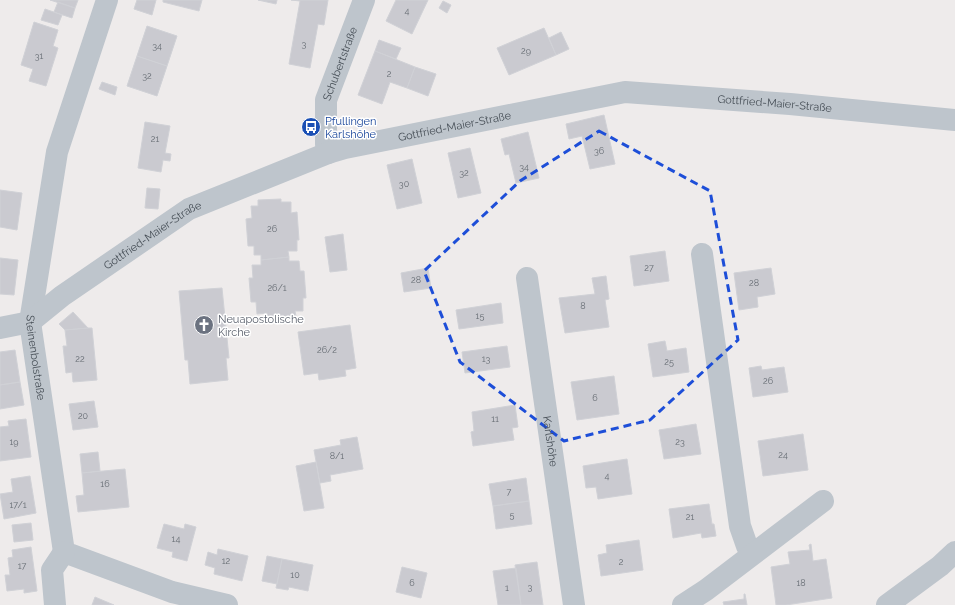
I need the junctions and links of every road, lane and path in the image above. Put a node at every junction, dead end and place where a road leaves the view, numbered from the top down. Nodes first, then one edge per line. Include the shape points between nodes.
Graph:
1 (107, 0) edge
2 (364, 0) edge
3 (955, 120) edge
4 (328, 153) junction
5 (702, 254) dead end
6 (527, 278) dead end
7 (30, 322) junction
8 (0, 328) edge
9 (823, 502) dead end
10 (64, 552) junction
11 (955, 552) edge
12 (752, 554) junction
13 (55, 605) edge
14 (226, 605) edge
15 (574, 605) edge
16 (683, 605) edge
17 (887, 605) edge

1 - 7 street, Steinenbolstraße via 57,152
2 - 4 street, Schubertstraße via 326,100
3 - 4 street, Gottfried-Maier-Straße via 625,92
4 - 7 street, Gottfried-Maier-Straße via 189,209 62,296
5 - 12 street via 740,526
6 - 15 street, Karlshöhe
7 - 8 street, Gottfried-Maier-Straße
7 - 10 street, Steinenbolstraße
9 - 12 street
10 - 13 street via 52,570
10 - 14 street via 172,592
11 - 17 street
12 - 16 street

